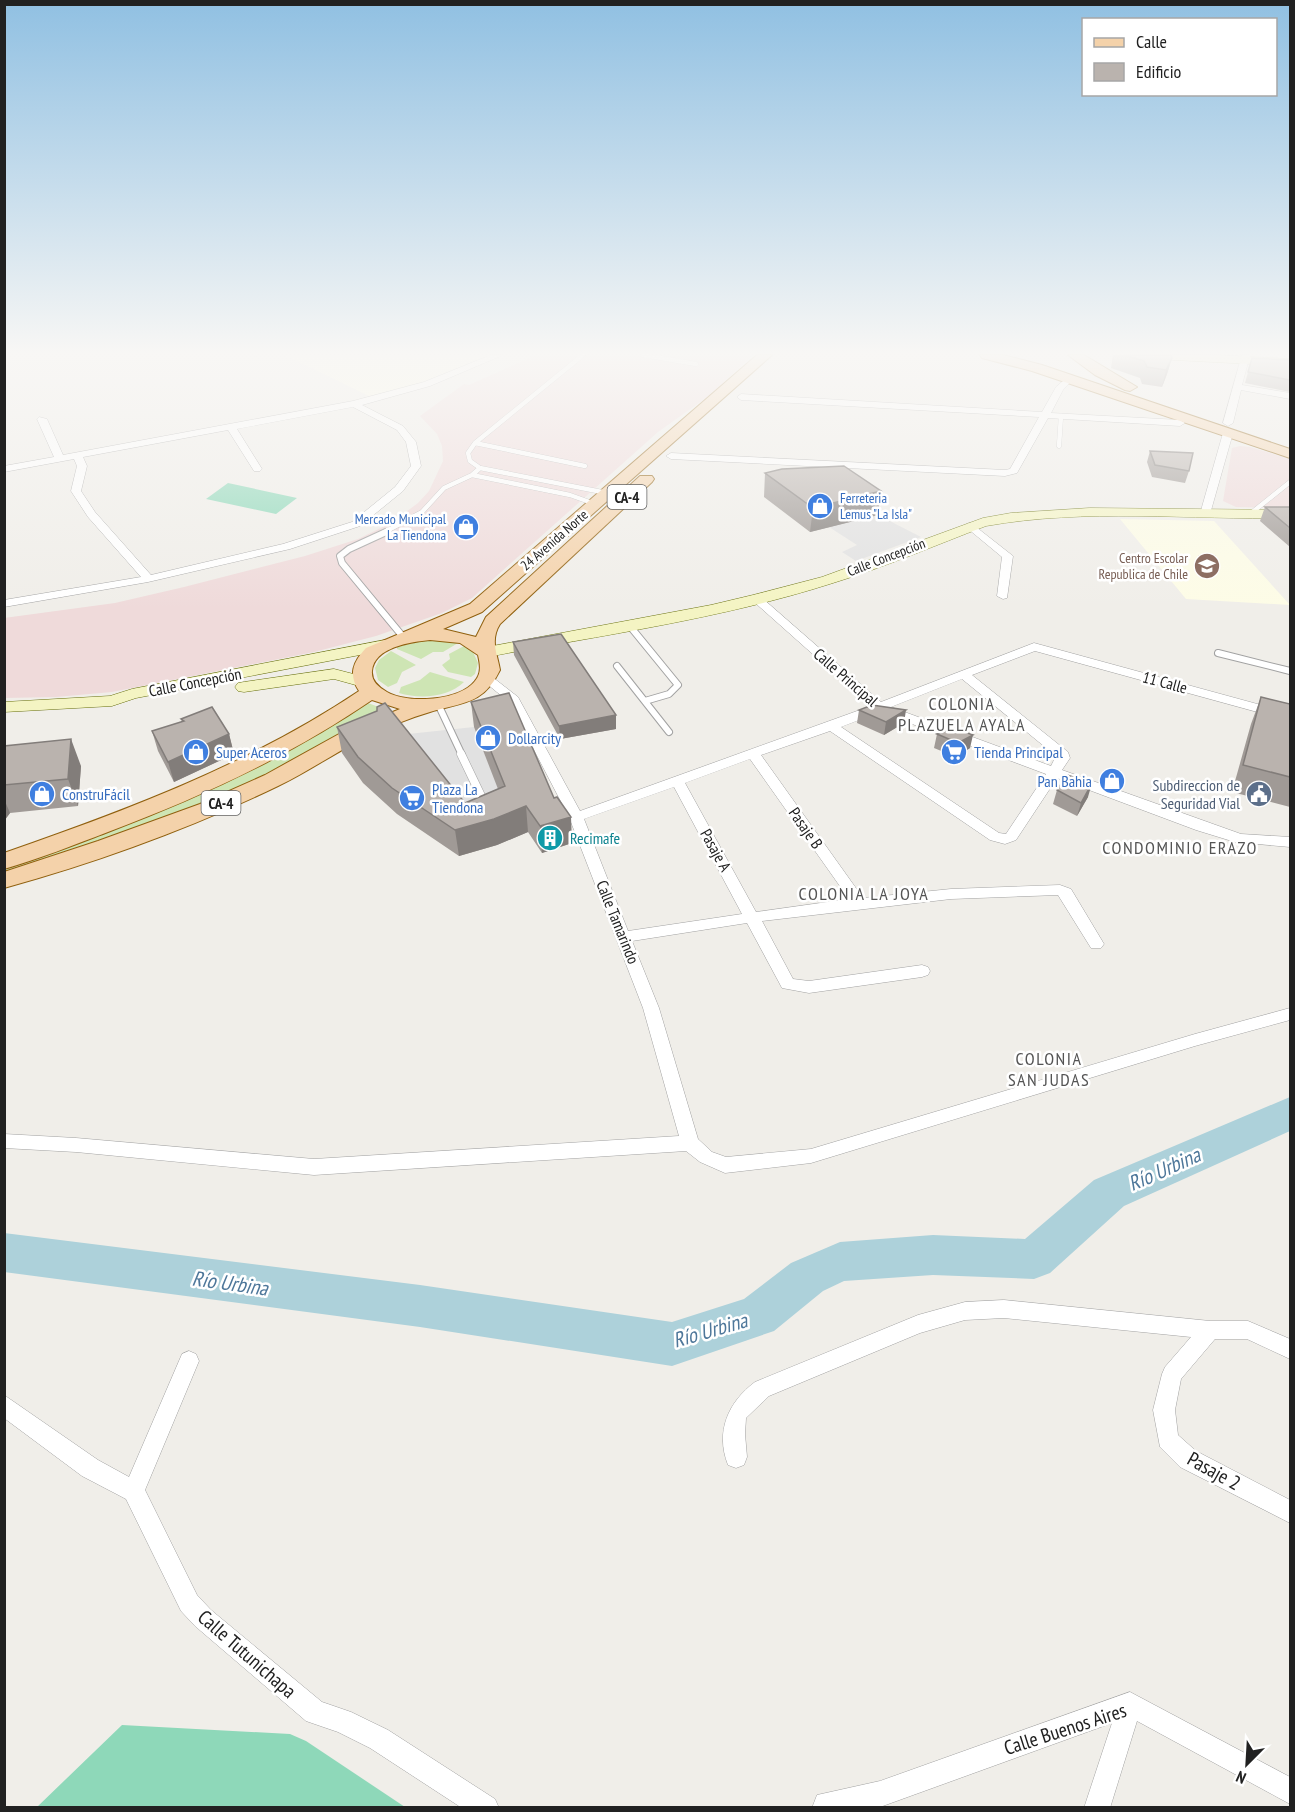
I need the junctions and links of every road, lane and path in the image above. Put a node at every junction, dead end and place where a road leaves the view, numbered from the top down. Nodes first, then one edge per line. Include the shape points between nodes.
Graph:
1 (51, 440) edge
2 (165, 440) edge
3 (239, 440) edge
4 (409, 440) edge
5 (479, 440) edge
6 (668, 440) edge
7 (691, 440) edge
8 (1032, 440) edge
9 (1059, 440) edge
10 (1225, 440) edge
11 (1255, 440) edge
12 (1258, 440) edge
13 (475, 443) junction
14 (1059, 446) dead end
15 (1290, 452) edge
16 (78, 456) junction
17 (671, 456) junction
18 (60, 459) junction
19 (585, 466) dead end
20 (480, 468) junction
21 (4, 469) edge
22 (257, 469) dead end
23 (472, 475) junction
24 (1290, 482) edge
25 (601, 498) junction
26 (1205, 514) junction
27 (1250, 514) junction
28 (1290, 514) edge
29 (972, 526) junction
30 (148, 579) junction
31 (1003, 596) dead end
32 (757, 599) junction
33 (4, 604) edge
34 (629, 625) junction
35 (408, 636) junction
36 (385, 645) junction
37 (486, 650) junction
38 (1218, 654) dead end
39 (617, 666) dead end
40 (1290, 671) edge
41 (964, 675) junction
42 (487, 680) junction
43 (367, 687) junction
44 (112, 701) junction
45 (645, 701) junction
46 (480, 703) edge
47 (438, 704) junction
48 (497, 705) edge
49 (4, 707) edge
50 (879, 707) junction
51 (521, 711) junction
52 (1290, 717) edge
53 (831, 726) junction
54 (669, 732) dead end
55 (752, 753) junction
56 (1053, 772) junction
57 (678, 782) junction
58 (486, 806) edge
59 (576, 817) junction
60 (1290, 842) edge
61 (4, 861) edge
62 (4, 880) edge
63 (859, 903) junction
64 (753, 918) junction
65 (624, 937) junction
66 (1096, 944) dead end
67 (922, 971) dead end
68 (1290, 1014) edge
69 (4, 1141) edge
70 (690, 1143) junction
71 (1210, 1330) junction
72 (1290, 1349) edge
73 (189, 1361) dead end
74 (4, 1405) edge
75 (736, 1457) dead end
76 (134, 1491) junction
77 (1290, 1512) edge
78 (1130, 1704) junction
79 (1290, 1791) edge
80 (825, 1806) edge
81 (486, 1808) edge
82 (1097, 1808) edge

1 - 18 street
2 - 16 street
3 - 22 street
4 - 30 street via 416,466 399,489 356,524 286,547
5 - 13 lane
6 - 25 main road, 24 Avenida Norte / CA-4
7 - 17 main road, 24 Avenida Norte / CA-4
8 - 17 street via 1014,471 1005,473
9 - 14 lane
10 - 26 street
11 - 15 main road
12 - 15 main road
13 - 19 lane
13 - 20 lane via 468,453 470,461
16 - 18 street
16 - 30 street via 82,466 76,491 87,510
17 - 37 main road, 24 Avenida Norte / CA-4 via 493,621 486,632
18 - 21 street
20 - 23 lane
20 - 25 lane
23 - 25 lane
23 - 35 lane via 444,488 407,522 340,556 342,563
24 - 27 lane
25 - 35 main road, 24 Avenida Norte / CA-4 via 476,608
26 - 27 street, Calle Concepción
26 - 29 street, Calle Concepción via 1040,514
27 - 28 street, Calle Concepción
29 - 31 street via 1008,556
29 - 32 street, Calle Concepción via 828,580
30 - 33 street
32 - 34 street, Calle Concepción
32 - 50 street, Calle Principal
34 - 37 street, Calle Concepción
34 - 45 lane via 678,685 669,694
35 - 36 main road, CA-4
35 - 37 main road, CA-4 via 450,634
36 - 43 main road, CA-4 via 363,665
36 - 44 street, Calle Concepción
37 - 42 main road, CA-4 via 492,664
38 - 40 lane
39 - 45 lane
41 - 50 street
41 - 52 street, 11 Calle via 1039,647
41 - 56 street via 1061,750 1063,758
42 - 47 main road, CA-4 via 472,693
42 - 51 street, Calle Tamarindo via 514,700
43 - 44 street via 334,674 156,699
43 - 47 main road, CA-4 via 395,703
43 - 61 main road, CA-4 via 307,734 215,780
44 - 49 street, Calle Concepción
45 - 54 lane
46 - 47 street
47 - 58 lane
47 - 62 main road, CA-4 via 402,713 218,804
48 - 51 street
50 - 53 street
50 - 56 street, Calle Principal
51 - 59 street, Calle Tamarindo
53 - 55 street
53 - 56 street via 995,837 1011,837
55 - 57 street
55 - 63 street, Pasaje B
56 - 60 street, Calle Principal via 1240,839
57 - 59 street
57 - 64 street, Pasaje A
59 - 65 street, Calle Tamarindo
63 - 64 street
63 - 66 street via 993,890 1060,890 1066,893
64 - 65 street
64 - 67 street, Pasaje A via 788,984 809,987
65 - 70 street, Calle Tamarindo via 651,1008
68 - 70 street via 811,1156 725,1165 706,1157
69 - 70 street via 314,1167
71 - 72 street via 1248,1330
71 - 75 street via 1004,1309 965,1311 918,1324 762,1389 746,1401 732,1424
71 - 77 street, Pasaje 2 via 1172,1374 1164,1410 1168,1440 1188,1460
73 - 76 street
74 - 76 street via 90,1468
76 - 81 street, Calle Tutunichapa via 189,1603 203,1618 315,1712 379,1739
78 - 79 street, Calle Buenos Aires
78 - 80 street, Calle Buenos Aires via 880,1794
78 - 82 street

